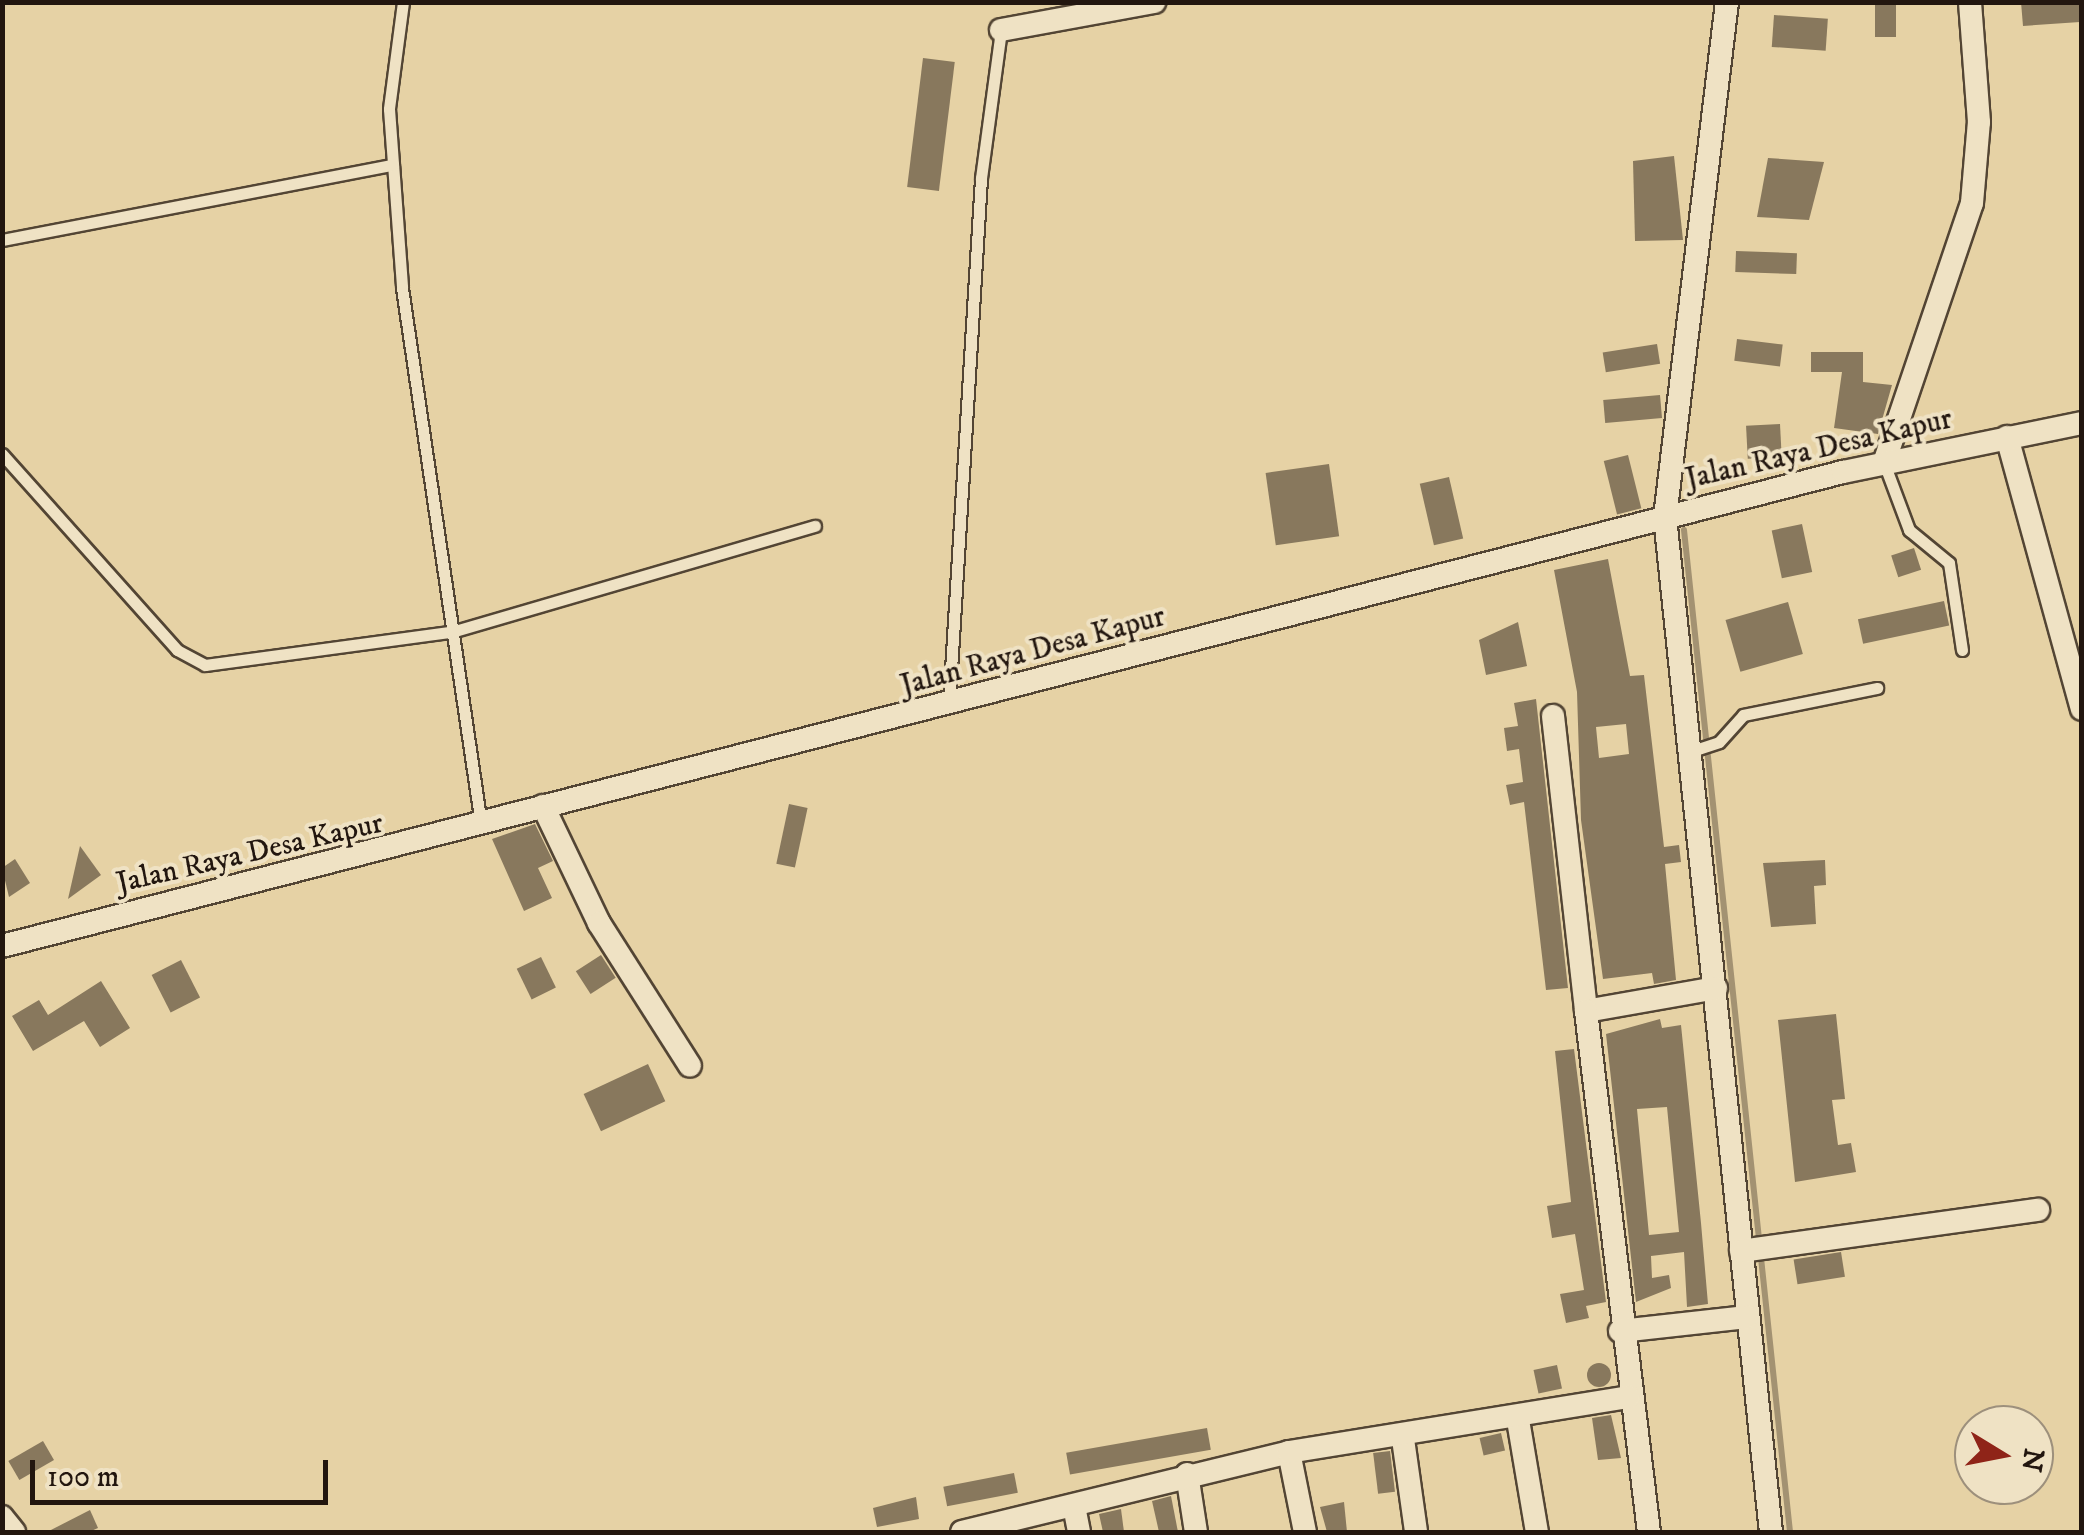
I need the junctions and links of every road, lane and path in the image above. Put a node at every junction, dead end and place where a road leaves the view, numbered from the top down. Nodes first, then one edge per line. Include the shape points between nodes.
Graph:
1 (403, 2) edge
2 (1154, 2) edge
3 (1727, 2) edge
4 (1970, 2) edge
5 (1001, 30) joint
6 (393, 165) junction
7 (2, 240) edge
8 (2082, 423) edge
9 (2007, 438) junction
10 (2, 454) edge
11 (1884, 463) junction
12 (1665, 517) junction
13 (815, 526) dead end
14 (455, 631) junction
15 (1962, 650) dead end
16 (1877, 688) dead end
17 (950, 706) junction
18 (2082, 709) edge
19 (1553, 716) dead end
20 (1699, 749) junction
21 (542, 806) junction
22 (481, 824) junction
23 (2, 946) edge
24 (1716, 988) junction
25 (1586, 1012) junction
26 (690, 1066) dead end
27 (2038, 1210) dead end
28 (1742, 1252) junction
29 (1747, 1317) junction
30 (1620, 1331) junction
31 (1629, 1397) junction
32 (1518, 1420) junction
33 (1403, 1439) junction
34 (1289, 1452) junction
35 (1187, 1474) junction
36 (1074, 1506) junction
37 (2, 1517) edge
38 (14, 1532) edge
39 (962, 1532) edge
40 (1078, 1532) edge
41 (1196, 1532) edge
42 (1305, 1532) edge
43 (1416, 1532) edge
44 (1537, 1532) edge
45 (1649, 1532) edge
46 (1771, 1532) edge

1 - 6 lane via 389,109
2 - 5 street
3 - 12 street
4 - 11 street via 1979,122 1972,202
5 - 17 lane via 981,178
6 - 7 lane
6 - 14 lane via 402,288
8 - 9 street, Jalan Raya Desa Kapur
9 - 11 street, Jalan Raya Desa Kapur
9 - 18 street
10 - 14 lane via 177,650 205,665
11 - 12 street, Jalan Raya Desa Kapur
11 - 15 lane via 1909,530 1949,563
12 - 17 street, Jalan Raya Desa Kapur
12 - 20 street
13 - 14 lane
14 - 22 lane
16 - 20 lane via 1743,715
17 - 21 street, Jalan Raya Desa Kapur
19 - 25 street
20 - 24 street
21 - 22 street, Jalan Raya Desa Kapur
21 - 26 street via 599,923
22 - 23 street, Jalan Raya Desa Kapur
24 - 25 street
24 - 28 street
25 - 30 street
27 - 28 street
28 - 29 street
29 - 30 street
29 - 46 street
30 - 31 street
31 - 32 street
31 - 45 street
32 - 33 street
32 - 44 street
33 - 34 street
33 - 43 street
34 - 35 street
34 - 42 street
35 - 36 street
35 - 41 street
36 - 39 street
36 - 40 street
37 - 38 street

